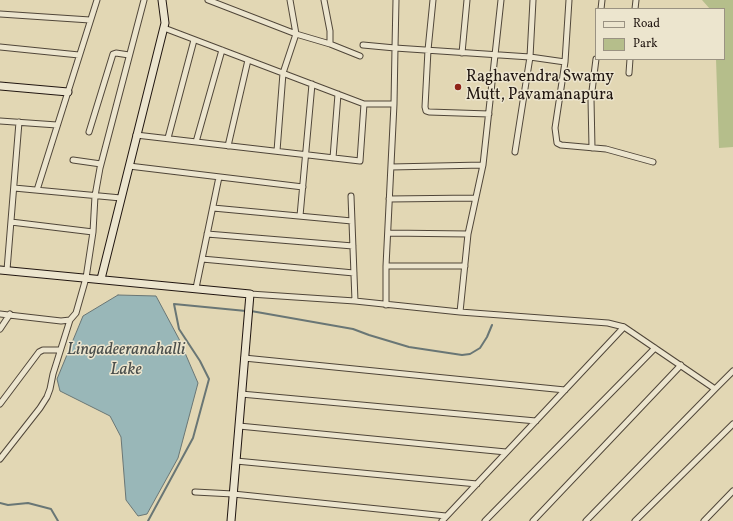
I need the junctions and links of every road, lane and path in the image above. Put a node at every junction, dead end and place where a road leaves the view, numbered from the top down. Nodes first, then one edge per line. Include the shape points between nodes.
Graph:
1 (97, 0) edge
2 (144, 0) edge
3 (162, 0) edge
4 (208, 0) edge
5 (290, 0) edge
6 (324, 0) edge
7 (396, 0) edge
8 (433, 0) edge
9 (467, 0) edge
10 (501, 0) edge
11 (534, 0) edge
12 (570, 0) edge
13 (0, 14) edge
14 (90, 20) junction
15 (164, 28) junction
16 (296, 34) junction
17 (194, 40) junction
18 (330, 44) junction
19 (363, 45) dead end
20 (0, 47) edge
21 (395, 48) junction
22 (222, 50) junction
23 (428, 50) junction
24 (462, 53) junction
25 (79, 55) junction
26 (129, 55) junction
27 (495, 55) junction
28 (360, 56) dead end
29 (530, 57) junction
30 (248, 60) junction
31 (596, 60) edge
32 (630, 60) edge
33 (565, 62) junction
34 (283, 73) junction
35 (629, 73) dead end
36 (312, 84) junction
37 (0, 86) edge
38 (68, 92) junction
39 (338, 94) junction
40 (364, 104) junction
41 (394, 104) junction
42 (489, 114) junction
43 (0, 121) edge
44 (19, 122) junction
45 (57, 125) junction
46 (89, 132) dead end
47 (136, 135) junction
48 (168, 138) junction
49 (196, 142) junction
50 (228, 146) junction
51 (592, 148) junction
52 (277, 151) junction
53 (515, 152) dead end
54 (307, 155) junction
55 (333, 158) junction
56 (73, 160) dead end
57 (653, 162) dead end
58 (101, 164) junction
59 (483, 165) junction
60 (129, 166) junction
61 (391, 168) junction
62 (219, 177) junction
63 (303, 187) junction
64 (14, 188) junction
65 (37, 190) junction
66 (95, 196) junction
67 (351, 196) dead end
68 (121, 198) junction
69 (475, 198) junction
70 (390, 199) junction
71 (213, 208) junction
72 (300, 216) junction
73 (352, 221) junction
74 (11, 222) junction
75 (92, 232) junction
76 (388, 233) junction
77 (207, 234) junction
78 (468, 234) junction
79 (353, 246) junction
80 (202, 259) junction
81 (386, 266) junction
82 (465, 266) junction
83 (4, 270) edge
84 (354, 272) junction
85 (86, 278) junction
86 (101, 279) junction
87 (196, 288) junction
88 (250, 294) junction
89 (355, 301) junction
90 (386, 305) junction
91 (460, 312) junction
92 (0, 314) edge
93 (10, 314) junction
94 (70, 320) junction
95 (624, 327) junction
96 (0, 330) edge
97 (655, 348) junction
98 (60, 350) junction
99 (244, 358) junction
100 (681, 365) junction
101 (733, 371) edge
102 (715, 388) junction
103 (566, 390) junction
104 (241, 394) junction
105 (0, 404) edge
106 (536, 421) junction
107 (733, 424) edge
108 (239, 426) junction
109 (506, 452) junction
110 (0, 459) edge
111 (236, 461) junction
112 (477, 484) junction
113 (733, 491) edge
114 (195, 492) dead end
115 (233, 494) junction
116 (446, 516) junction
117 (230, 521) edge
118 (442, 521) edge
119 (485, 521) edge
120 (533, 521) edge
121 (586, 521) edge
122 (635, 521) edge
123 (704, 521) edge

1 - 14 street
2 - 26 street
3 - 15 street
4 - 16 street
5 - 16 street
6 - 18 street
7 - 21 street
8 - 23 street
9 - 24 street
10 - 27 street
11 - 29 street
12 - 33 street
13 - 14 street
14 - 25 street
15 - 17 street
15 - 47 street
16 - 18 street
16 - 34 street
17 - 22 street
17 - 48 street
18 - 28 street
19 - 21 street
20 - 25 street
21 - 23 street
21 - 41 street
22 - 30 street
22 - 49 street
23 - 24 street
23 - 42 street via 426,110
24 - 27 street
25 - 38 street
26 - 46 street via 113,54
26 - 58 street
27 - 29 street
27 - 42 street
29 - 33 street
29 - 53 street
30 - 34 street
30 - 50 street
31 - 51 street via 591,99
32 - 35 street
33 - 51 street via 555,128 557,144
34 - 36 street
34 - 52 street
36 - 39 street
36 - 54 street
37 - 38 street
38 - 45 street
39 - 40 street
39 - 55 street
40 - 41 street
40 - 55 street via 360,161
41 - 61 street
42 - 59 street
43 - 44 street
44 - 45 street
44 - 64 street
45 - 65 street
47 - 48 street
47 - 60 street
48 - 49 street
49 - 50 street
50 - 52 street
51 - 57 street via 606,149
52 - 54 street
54 - 55 street
54 - 63 street
56 - 58 street
58 - 66 street
59 - 61 street
59 - 69 street
60 - 62 street
60 - 68 street
61 - 70 street
62 - 63 street
62 - 71 street
63 - 72 street
64 - 65 street
64 - 74 street
65 - 66 street
66 - 68 street
66 - 75 street
67 - 73 street
68 - 86 street
69 - 70 street
69 - 78 street
70 - 76 street
71 - 72 street
71 - 77 street
72 - 73 street
73 - 79 street
74 - 75 street
74 - 83 street
75 - 85 street
76 - 78 street
76 - 81 street
77 - 79 street
77 - 80 street
78 - 82 street
79 - 84 street
80 - 84 street
80 - 87 street
81 - 82 street
81 - 90 street
82 - 91 street
83 - 85 street
84 - 89 street
85 - 86 street
85 - 94 street via 76,313
86 - 87 street
87 - 88 street
88 - 89 street
88 - 99 street
89 - 90 street
90 - 91 street
91 - 95 street via 608,323
92 - 93 street
93 - 94 street
93 - 96 street
94 - 98 street
95 - 97 street
95 - 103 street
97 - 100 street
97 - 119 street
98 - 105 street via 39,352
98 - 110 street via 47,397
99 - 103 street
99 - 104 street
100 - 102 street
100 - 120 street
101 - 102 street
102 - 121 street
103 - 106 street
104 - 106 street
104 - 108 street
106 - 109 street
107 - 122 street
108 - 109 street
108 - 111 street
109 - 112 street
111 - 112 street
111 - 115 street
112 - 116 street
113 - 123 street
114 - 115 street
115 - 116 street
115 - 117 street
116 - 118 street

